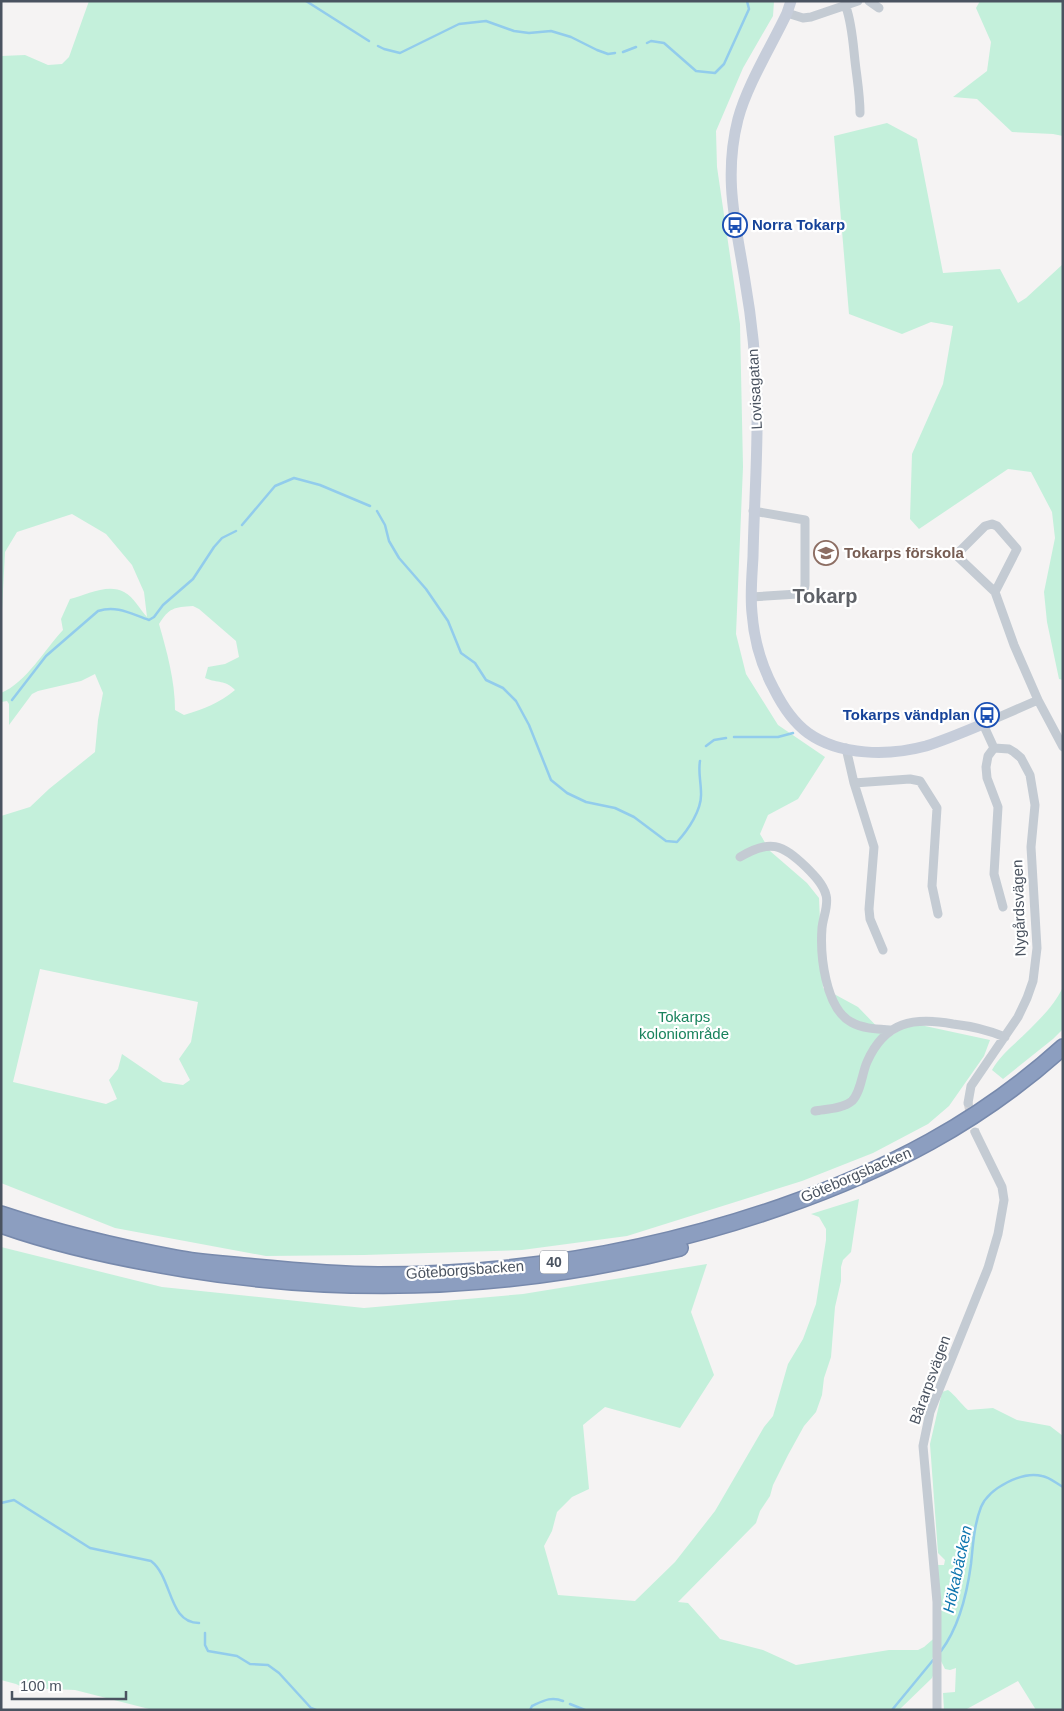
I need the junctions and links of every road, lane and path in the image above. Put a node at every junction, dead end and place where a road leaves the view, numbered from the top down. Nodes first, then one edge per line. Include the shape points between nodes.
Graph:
1 (791, 1) edge
2 (858, 1) edge
3 (869, 1) edge
4 (846, 7) junction
5 (879, 8) dead end
6 (791, 14) junction
7 (860, 113) dead end
8 (754, 511) junction
9 (995, 592) junction
10 (751, 597) junction
11 (1038, 700) junction
12 (983, 724) junction
13 (1063, 747) edge
14 (846, 748) junction
15 (994, 748) junction
16 (854, 783) junction
17 (740, 858) dead end
18 (1003, 907) dead end
19 (938, 914) dead end
20 (883, 950) dead end
21 (892, 1030) junction
22 (1005, 1036) junction
23 (1063, 1047) edge
24 (1063, 1059) edge
25 (968, 1103) tunnel mouth
26 (815, 1111) dead end
27 (975, 1132) tunnel mouth
28 (1, 1214) edge
29 (1, 1225) edge
30 (938, 1710) edge

1 - 6 street, Lovisagatan
2 - 4 street
3 - 5 street
4 - 6 street via 811,17
4 - 7 street via 852,32
6 - 8 street, Lovisagatan via 741,109 733,139 730,172 753,334 757,388
8 - 10 street, Lovisagatan
8 - 10 street via 806,520 805,585 804,591 798,594
9 - 9 street via 1017,549 992,524 985,526 956,555
9 - 11 street
10 - 14 street, Lovisagatan via 759,655 784,707 808,732 822,741
11 - 12 street, Lovisagatan
11 - 13 street
12 - 14 street, Lovisagatan via 915,748 876,752
12 - 15 street
14 - 16 street
15 - 18 street, Nygårdsvägen via 986,767 998,807 994,874
15 - 22 street, Nygårdsvägen via 1009,749 1021,758 1030,775 1035,805 1031,847 1037,948 1033,981 1018,1017
16 - 19 street via 920,781 937,808 932,886
16 - 20 street via 874,847 868,909
17 - 21 street via 752,850 771,846 783,848 813,874 821,884 827,902 821,933 823,969 829,992 848,1021 866,1028
21 - 22 street via 911,1022 932,1020
21 - 26 street via 870,1057 852,1101
22 - 25 street, Nygårdsvägen via 971,1086
23 - 28 highway, Göteborgsbacken / 40 via 1018,1086 975,1116 866,1174 806,1198 690,1236 571,1260 442,1274 310,1272 178,1259
24 - 29 highway, Göteborgsbacken / 40 via 992,1115 869,1182 736,1232 655,1254 572,1270 443,1285 310,1284 154,1264 94,1252
27 - 30 street, Bårarpsvägen via 1002,1187 1004,1200 988,1268 930,1412 923,1446 937,1602

